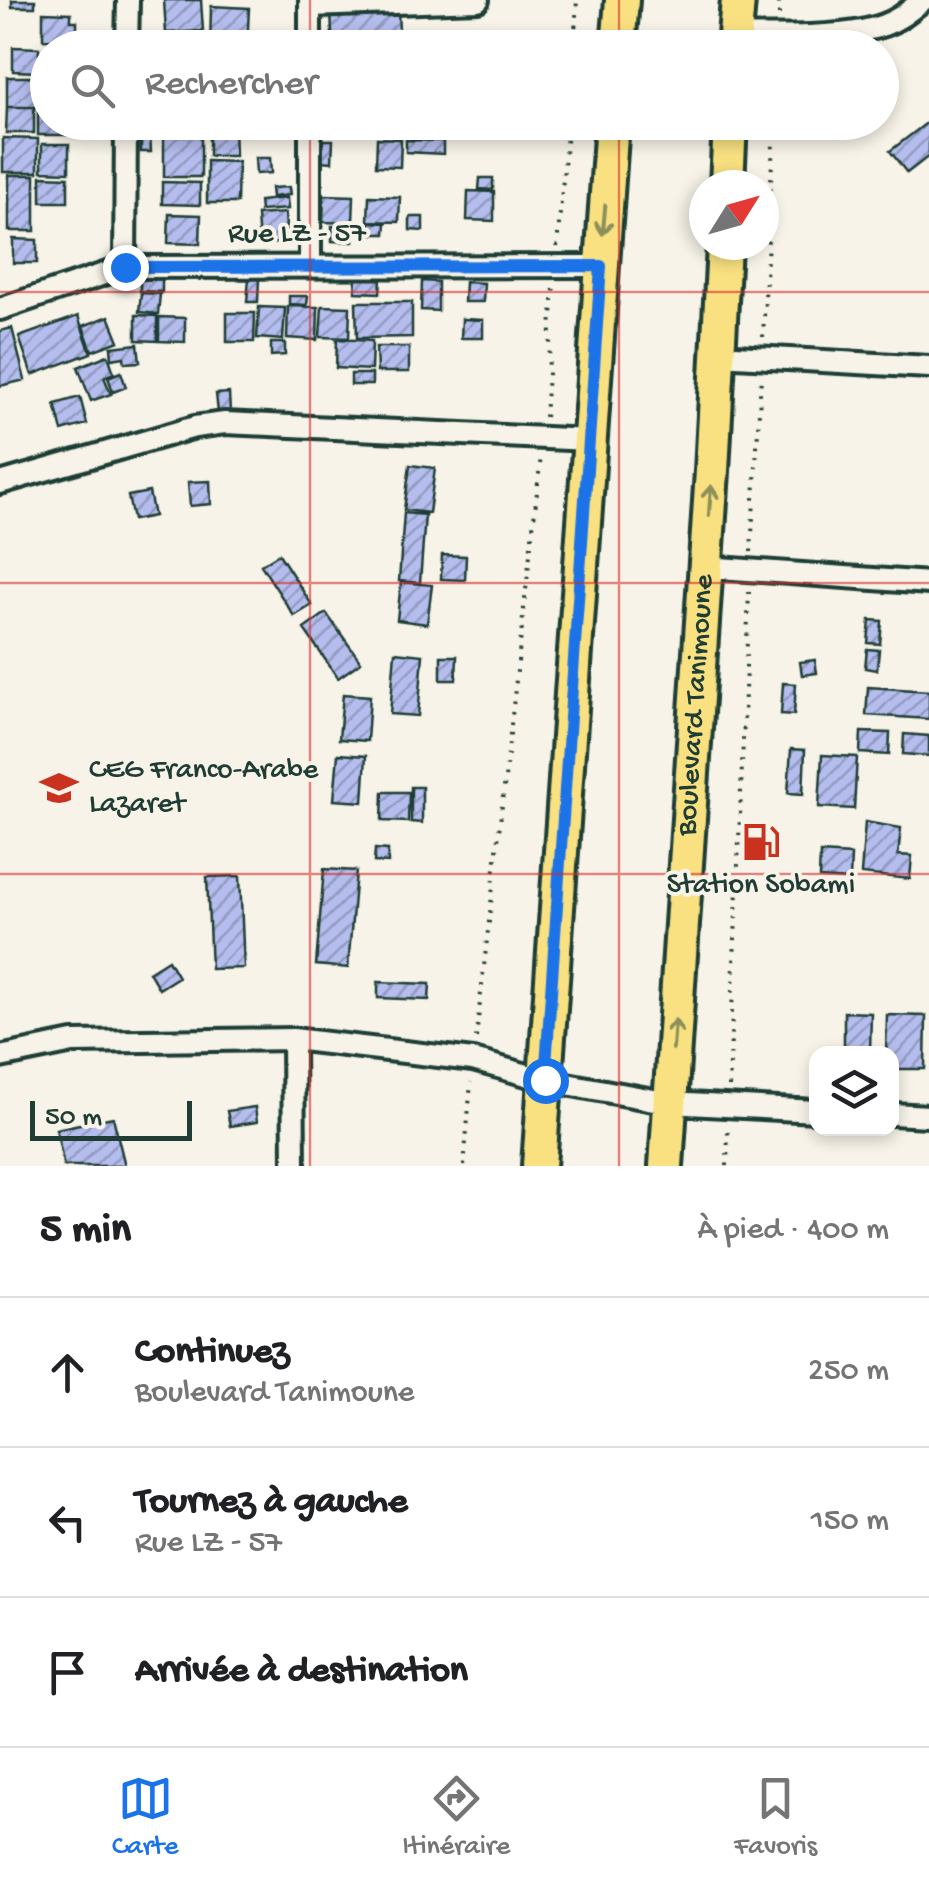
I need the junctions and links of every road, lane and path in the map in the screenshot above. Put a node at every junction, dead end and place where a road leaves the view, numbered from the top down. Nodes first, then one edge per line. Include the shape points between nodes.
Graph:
1 (128, 0) edge
2 (478, 0) edge
3 (578, 0) edge
4 (622, 0) edge
5 (738, 0) edge
6 (923, 0) edge
7 (310, 3) edge
8 (127, 30) edge
9 (310, 30) edge
10 (576, 30) edge
11 (620, 30) edge
12 (735, 30) edge
13 (852, 30) edge
14 (126, 140) edge
15 (310, 140) edge
16 (566, 140) edge
17 (611, 140) edge
18 (729, 140) edge
19 (773, 140) edge
20 (728, 170) edge
21 (723, 260) edge
22 (556, 264) junction
23 (310, 265) junction
24 (601, 266) junction
25 (125, 267) junction
26 (0, 309) edge
27 (718, 356) junction
28 (762, 357) junction
29 (929, 366) edge
30 (543, 436) junction
31 (590, 440) junction
32 (0, 483) edge
33 (706, 568) junction
34 (750, 570) junction
35 (929, 583) edge
36 (293, 1040) junction
37 (0, 1057) edge
38 (474, 1060) junction
39 (545, 1080) junction
40 (670, 1103) junction
41 (728, 1106) junction
42 (809, 1110) edge
43 (899, 1114) edge
44 (929, 1116) edge
45 (294, 1166) edge
46 (464, 1166) edge
47 (539, 1166) edge
48 (666, 1166) edge
49 (727, 1166) edge

1 - 8 street
2 - 7 street
3 - 10 path
4 - 11 main road
5 - 12 main road
6 - 13 street via 879,27
7 - 9 street
14 - 25 street
15 - 23 street
16 - 22 path
17 -> 24 main road
18 - 20 main road
19 - 28 path
21 - 27 main road, Boulevard Tanimoune
22 - 23 street, Rue LZ - 57
22 - 24 street, Rue LZ - 57
22 - 30 path
23 - 25 street, Rue LZ - 57
24 - 31 main road
25 - 26 street, Rue LZ - 57
27 - 28 street
33 -> 27 main road, Boulevard Tanimoune
28 - 29 street
28 - 34 path
30 - 31 street
30 - 32 street via 225,423
30 - 38 path
31 - 39 main road
33 - 34 street
40 -> 33 main road, Boulevard Tanimoune
34 - 35 street
34 - 41 path
36 - 37 street via 73,1042
36 - 38 street
36 - 45 street
38 - 39 street
38 - 46 path
39 - 40 street
39 - 47 main road
40 - 41 street
40 - 48 main road, Boulevard Tanimoune
41 - 42 street
41 - 49 path
43 - 44 street

